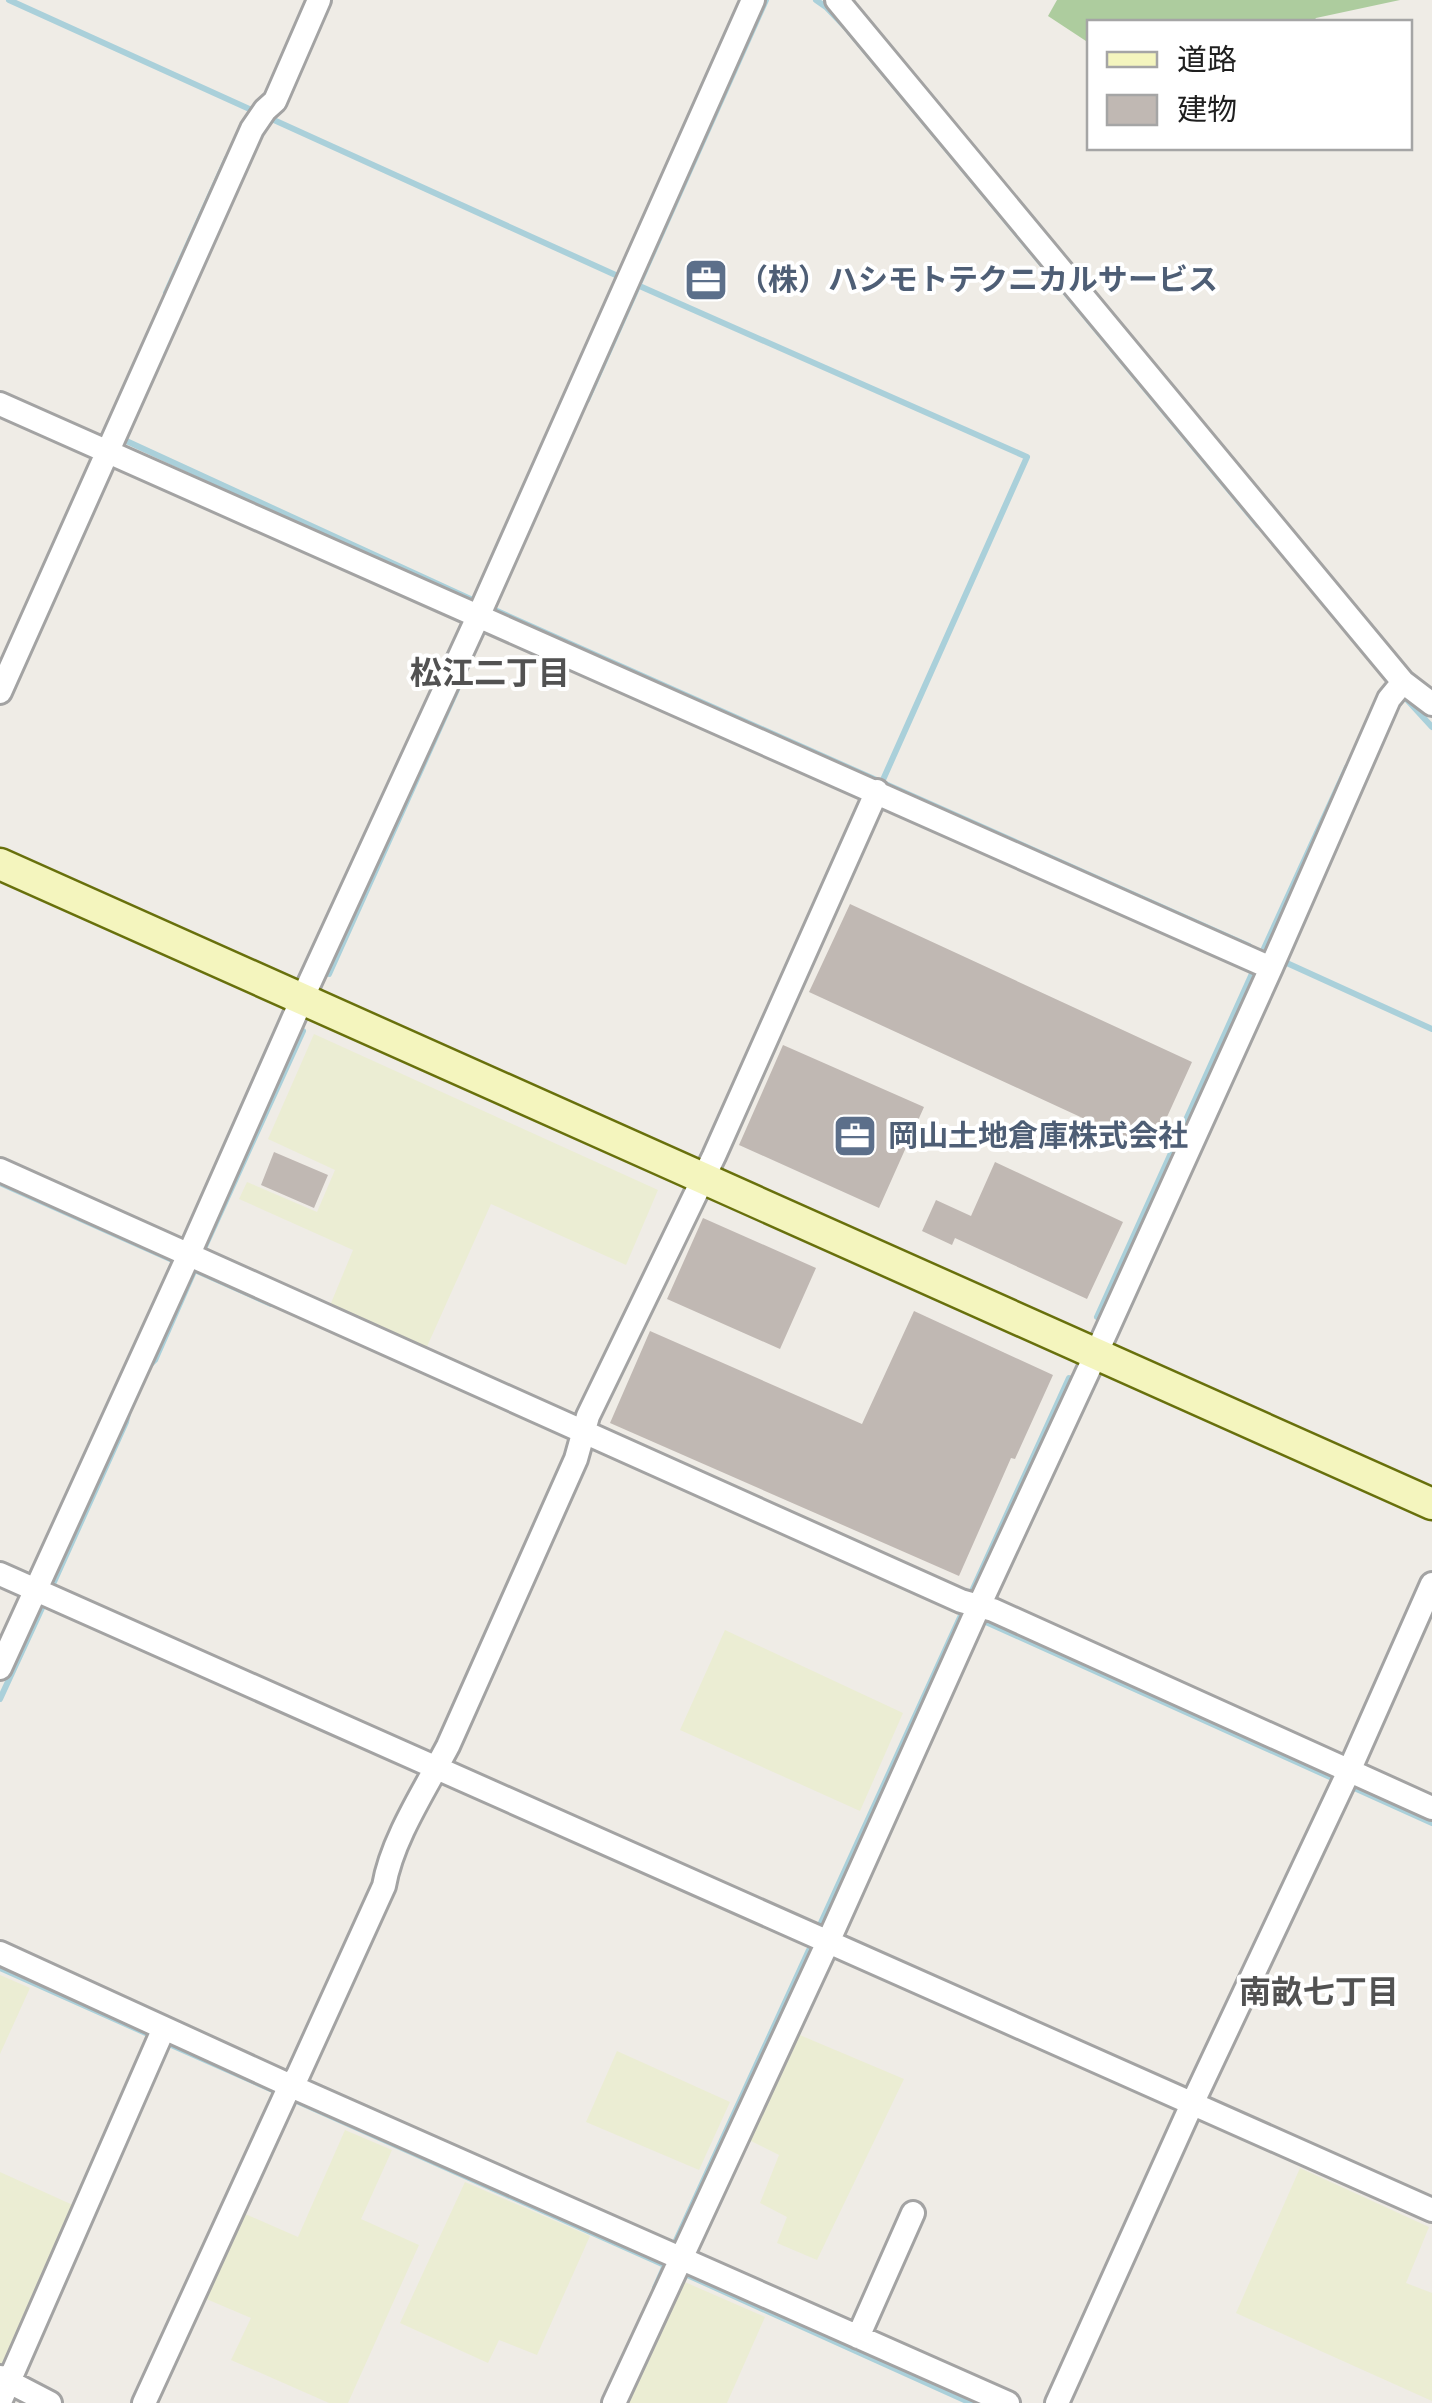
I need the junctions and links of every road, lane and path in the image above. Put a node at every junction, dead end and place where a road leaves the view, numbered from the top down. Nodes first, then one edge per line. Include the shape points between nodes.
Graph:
1 (319, 0) edge
2 (753, 0) edge
3 (837, 0) edge
4 (0, 404) edge
5 (107, 452) junction
6 (485, 613) junction
7 (1397, 689) junction
8 (0, 692) edge
9 (1432, 704) edge
10 (877, 792) junction
11 (0, 864) edge
12 (1267, 961) junction
13 (302, 999) junction
14 (0, 1170) edge
15 (702, 1178) junction
16 (190, 1262) junction
17 (1096, 1354) junction
18 (581, 1440) junction
19 (1432, 1504) edge
20 (0, 1574) edge
21 (1432, 1584) edge
22 (35, 1590) junction
23 (972, 1609) junction
24 (0, 1668) edge
25 (436, 1768) junction
26 (1345, 1779) junction
27 (1432, 1808) edge
28 (828, 1942) junction
29 (0, 1953) edge
30 (164, 2028) junction
31 (291, 2086) junction
32 (1192, 2104) junction
33 (1432, 2210) edge
34 (913, 2212) dead end
35 (681, 2258) junction
36 (858, 2337) junction
37 (3, 2387) edge
38 (50, 2403) edge
39 (144, 2403) edge
40 (614, 2403) edge
41 (1008, 2403) edge
42 (1057, 2403) edge

1 - 5 street
2 - 6 street
3 - 7 street
4 - 5 street
5 - 6 street
5 - 8 street
6 - 10 street
6 - 13 street
7 - 9 street
7 - 12 street
10 - 12 street
10 - 15 street
11 - 13 street
12 - 17 street
13 - 15 street
13 - 16 street
14 - 16 street
15 - 17 street
15 - 18 street
16 - 18 street
16 - 22 street
17 - 19 street
17 - 23 street
18 - 23 street
18 - 25 street
20 - 22 street
21 - 26 street
22 - 24 street
22 - 25 street
23 - 26 street via 993,1610
23 - 28 street
25 - 28 street
25 - 31 street
26 - 27 street
26 - 32 street
28 - 32 street
28 - 35 street
29 - 30 street
30 - 31 street
30 - 37 street
31 - 35 street
31 - 39 street
32 - 33 street
32 - 42 street
34 - 36 street
35 - 36 street
35 - 40 street
36 - 41 street
37 - 38 street

